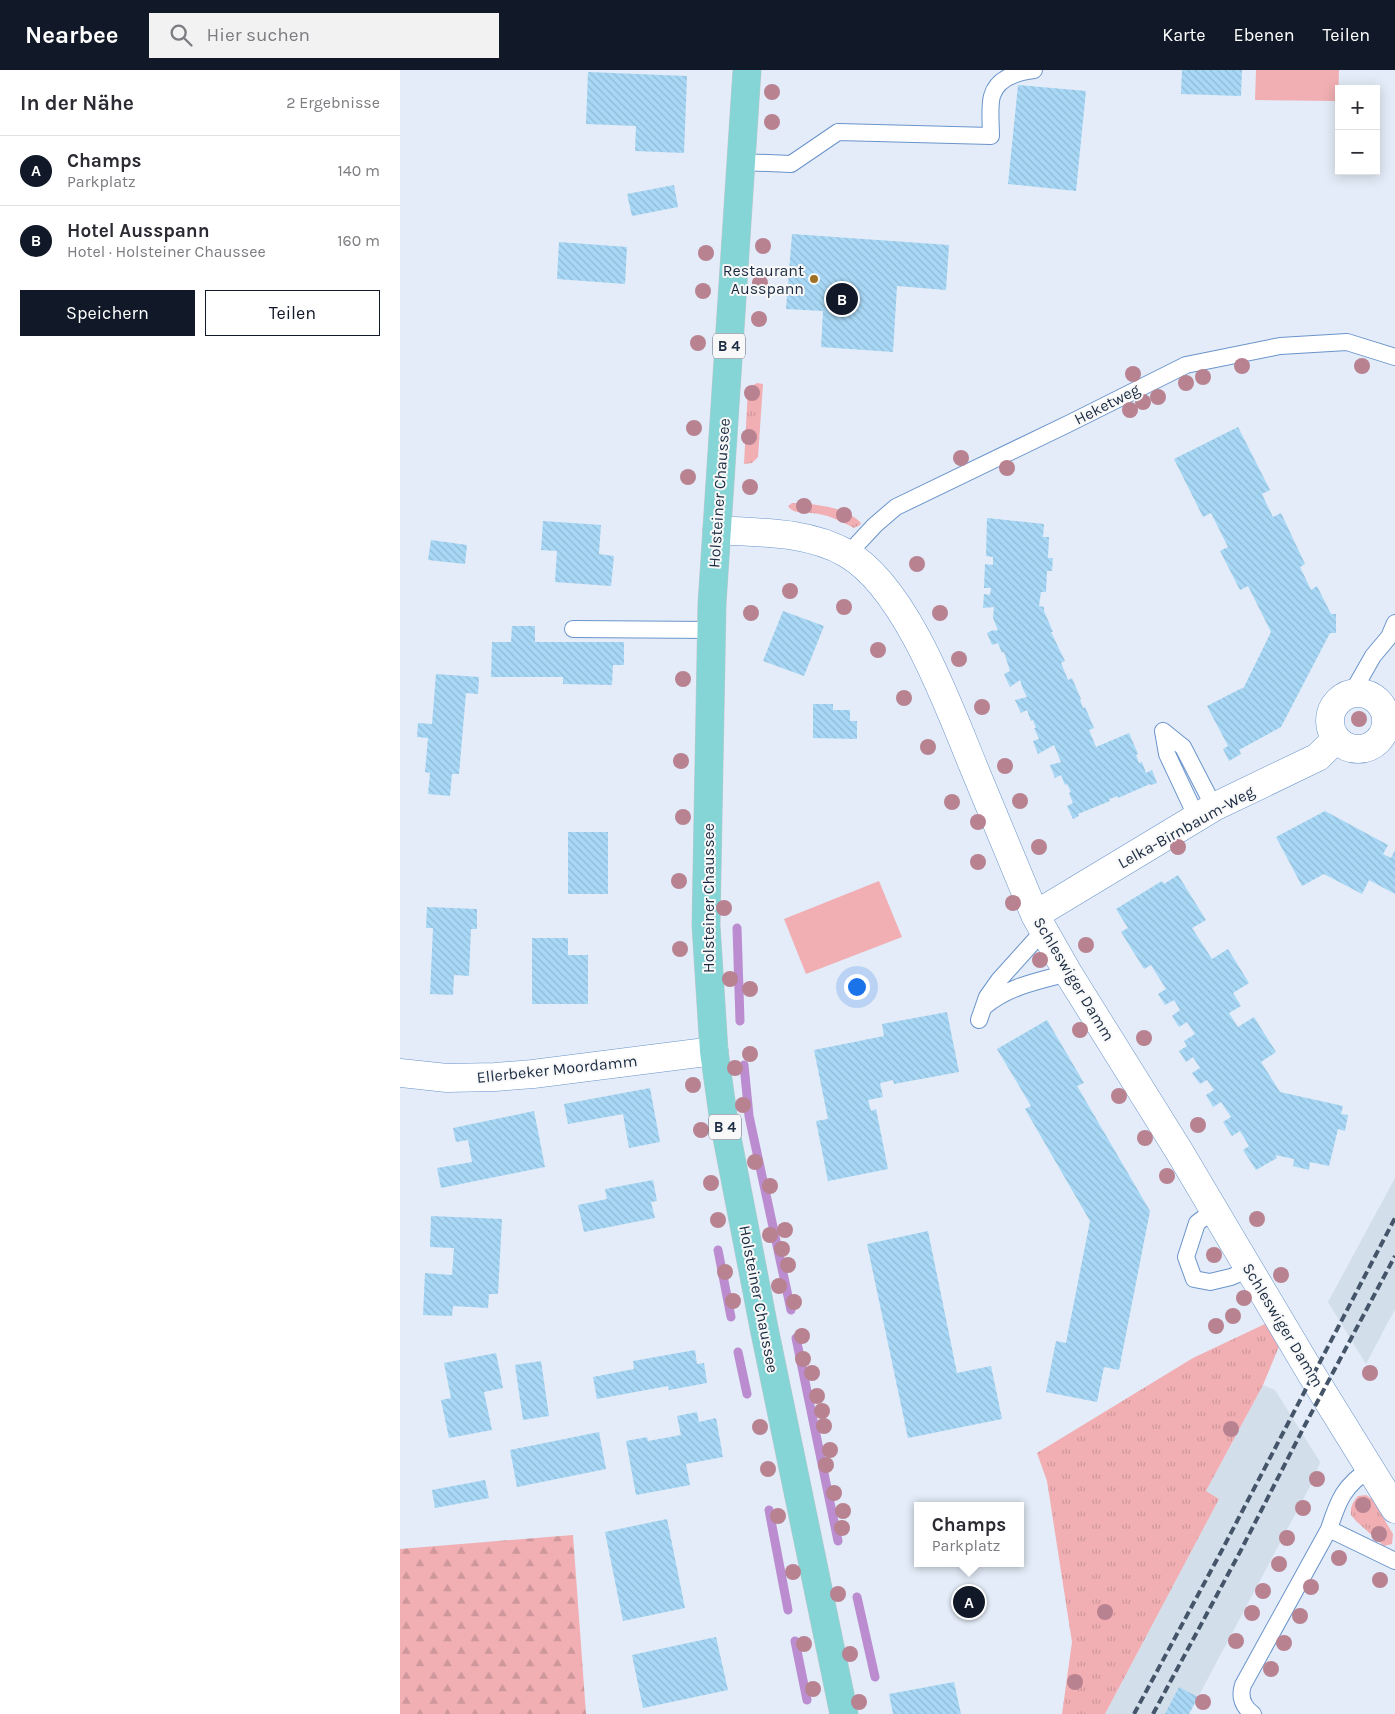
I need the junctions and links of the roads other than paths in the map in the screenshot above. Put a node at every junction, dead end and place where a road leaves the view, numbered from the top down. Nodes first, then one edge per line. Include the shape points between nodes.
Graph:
1 (746, 70) edge
2 (1034, 70) edge
3 (740, 162) junction
4 (1395, 357) edge
5 (717, 530) junction
6 (848, 554) junction
7 (1395, 623) edge
8 (574, 629) dead end
9 (712, 630) junction
10 (1352, 693) junction
11 (1336, 739) junction
12 (1040, 922) junction
13 (1068, 973) junction
14 (714, 1050) junction
15 (400, 1073) edge
16 (1214, 1210) junction
17 (1250, 1269) junction
18 (1370, 1469) junction
19 (1395, 1509) edge
20 (1329, 1529) junction
21 (1395, 1561) edge
22 (844, 1714) edge
23 (1254, 1714) edge

1 - 3 main road, Holsteiner Chaussee / B 4
2 - 3 lane via 1018,72 1002,82 992,95 991,136 838,132 790,164
3 - 5 main road, Holsteiner Chaussee / B 4
4 - 6 lane, Heketweg via 1347,342 1280,346 1186,364 896,507
5 - 6 street, Schleswiger Damm via 800,537
5 - 9 main road, Holsteiner Chaussee / B 4
6 - 12 street, Schleswiger Damm via 884,587 909,624 940,688
7 - 10 lane
8 - 9 lane
9 - 14 main road, Holsteiner Chaussee / B 4 via 706,925
10 - 11 street via 1336,703 1331,712 1331,730
10 - 11 street via 1370,696 1384,708 1386,726 1383,735 1378,742 1361,749 1343,745
11 - 12 street, Lelka-Birnbaum-Weg via 1318,757 1206,813
12 - 13 street, Schleswiger Damm
12 - 13 lane via 987,996 981,1014 996,996
13 - 16 street, Schleswiger Damm
14 - 15 street, Ellerbeker Moordamm via 514,1076 447,1078
14 - 22 main road, Holsteiner Chaussee / B 4 via 724,1122 764,1328
16 - 17 street, Schleswiger Damm
16 - 17 lane via 1197,1223 1186,1257 1194,1279 1210,1282
17 - 18 street, Schleswiger Damm
18 - 19 street, Schleswiger Damm
18 - 20 lane via 1349,1485 1336,1507
20 - 21 lane
20 - 23 lane via 1243,1685 1243,1703

